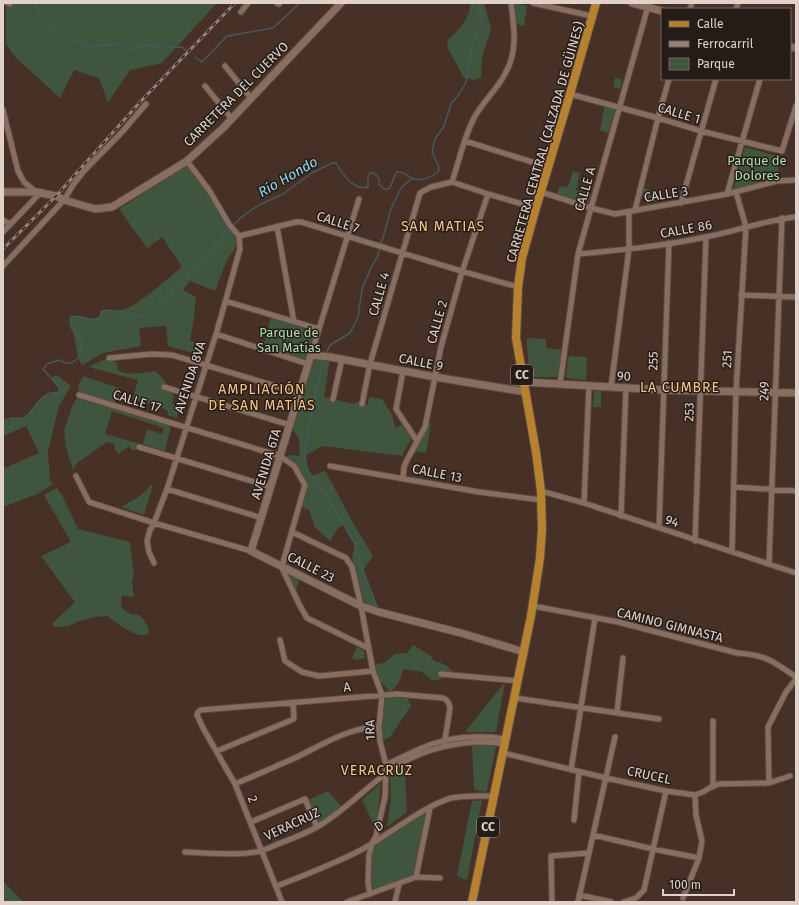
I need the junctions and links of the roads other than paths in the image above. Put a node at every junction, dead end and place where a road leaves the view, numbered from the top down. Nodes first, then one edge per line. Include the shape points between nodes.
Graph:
1 (248, 3) edge
2 (340, 3) edge
3 (510, 3) edge
4 (533, 3) edge
5 (596, 3) edge
6 (632, 3) edge
7 (648, 5) edge
8 (661, 11) edge
9 (241, 12) dead end
10 (592, 16) junction
11 (225, 66) dead end
12 (669, 80) edge
13 (716, 80) edge
14 (760, 80) edge
15 (205, 86) dead end
16 (570, 94) junction
17 (251, 98) junction
18 (146, 104) dead end
19 (796, 106) edge
20 (619, 108) junction
21 (4, 113) edge
22 (658, 118) junction
23 (232, 119) junction
24 (701, 131) junction
25 (465, 141) junction
26 (742, 142) junction
27 (187, 161) junction
28 (548, 167) junction
29 (796, 180) edge
30 (452, 182) junction
31 (3, 192) edge
32 (39, 192) junction
33 (541, 192) junction
34 (736, 192) junction
35 (488, 194) junction
36 (727, 194) junction
37 (359, 199) dead end
38 (64, 200) junction
39 (681, 203) junction
40 (536, 208) junction
41 (591, 208) junction
42 (632, 211) junction
43 (796, 217) edge
44 (782, 218) junction
45 (3, 220) edge
46 (10, 224) junction
47 (278, 226) junction
48 (746, 228) junction
49 (3, 232) edge
50 (239, 236) junction
51 (347, 236) junction
52 (706, 237) junction
53 (668, 243) junction
54 (629, 250) junction
55 (402, 253) junction
56 (578, 254) junction
57 (3, 266) edge
58 (462, 272) junction
59 (518, 287) junction
60 (741, 295) junction
61 (779, 296) junction
62 (796, 297) edge
63 (225, 301) junction
64 (294, 322) junction
65 (319, 329) junction
66 (216, 334) junction
67 (315, 355) junction
68 (108, 358) dead end
69 (342, 359) junction
70 (308, 364) junction
71 (370, 364) junction
72 (205, 366) junction
73 (403, 371) junction
74 (435, 377) junction
75 (524, 382) junction
76 (560, 384) junction
77 (589, 386) junction
78 (164, 387) dead end
79 (611, 387) junction
80 (626, 387) junction
81 (663, 390) junction
82 (701, 391) junction
83 (736, 391) junction
84 (526, 392) junction
85 (775, 392) junction
86 (299, 393) junction
87 (796, 393) edge
88 (80, 395) dead end
89 (195, 396) junction
90 (333, 399) dead end
91 (362, 404) dead end
92 (290, 425) junction
93 (186, 427) junction
94 (417, 441) junction
95 (138, 447) dead end
96 (280, 456) junction
97 (176, 458) junction
98 (330, 466) dead end
99 (76, 476) dead end
100 (403, 478) junction
101 (271, 487) junction
102 (734, 487) junction
103 (167, 489) junction
104 (771, 489) junction
105 (541, 491) junction
106 (796, 491) edge
107 (541, 500) junction
108 (584, 504) junction
109 (621, 516) junction
110 (262, 518) junction
111 (154, 523) junction
112 (659, 528) junction
113 (292, 532) junction
114 (695, 540) junction
115 (251, 551) junction
116 (732, 552) junction
117 (154, 563) dead end
118 (769, 564) junction
119 (282, 566) junction
120 (796, 573) edge
121 (361, 606) junction
122 (533, 606) junction
123 (595, 618) junction
124 (280, 640) dead end
125 (368, 648) junction
126 (524, 652) junction
127 (623, 658) dead end
128 (373, 671) junction
129 (441, 674) dead end
130 (796, 678) edge
131 (518, 681) junction
132 (382, 695) junction
133 (514, 698) junction
134 (293, 703) junction
135 (581, 707) junction
136 (201, 710) joint
137 (617, 712) junction
138 (659, 719) dead end
139 (713, 722) dead end
140 (379, 727) junction
141 (615, 738) dead end
142 (505, 741) junction
143 (444, 743) junction
144 (217, 751) junction
145 (503, 753) junction
146 (386, 765) junction
147 (571, 770) junction
148 (579, 772) junction
149 (386, 773) junction
150 (790, 776) dead end
151 (606, 778) junction
152 (769, 783) junction
153 (235, 784) junction
154 (713, 787) junction
155 (666, 791) junction
156 (695, 795) junction
157 (494, 796) junction
158 (430, 808) junction
159 (574, 820) dead end
160 (251, 822) junction
161 (317, 827) junction
162 (593, 835) junction
163 (372, 843) junction
164 (653, 849) junction
165 (262, 851) junction
166 (185, 852) dead end
167 (589, 853) junction
168 (699, 858) junction
169 (416, 877) junction
170 (440, 878) dead end
171 (399, 884) junction
172 (277, 886) junction
173 (370, 894) junction
174 (579, 895) junction
175 (683, 898) dead end
176 (282, 902) edge
177 (347, 902) edge
178 (395, 902) edge
179 (472, 902) edge
180 (552, 902) edge
181 (578, 902) edge
182 (611, 902) edge
183 (624, 902) edge

1 - 9 street
2 - 17 street, CARRETERA DEL CUERVO
3 - 25 street via 515,32 511,60 507,72 473,119
4 - 10 street
5 - 10 main road, CARRETERA CENTRAL (CALZADA DE GÜINES) / CC
6 - 7 street
7 - 8 street
7 - 20 street, CALLE A
10 - 16 main road, CARRETERA CENTRAL (CALZADA DE GÜINES) / CC
11 - 17 street
12 - 22 street
13 - 24 street
14 - 26 street
15 - 23 street
16 - 20 street, CALLE 1
16 - 28 main road, CARRETERA CENTRAL (CALZADA DE GÜINES) / CC
17 - 23 street, CARRETERA DEL CUERVO
18 - 38 street via 84,171
19 - 26 street, CALLE 1 via 782,151
20 - 22 street, CALLE 1
20 - 41 street, CALLE A
21 - 32 street via 18,171 24,182
22 - 24 street, CALLE 1
22 - 42 street
23 - 27 street, CARRETERA DEL CUERVO
24 - 26 street, CALLE 1
24 - 39 street
25 - 28 street
25 - 30 street
26 - 36 street
27 - 38 street, CARRETERA DEL CUERVO via 112,208 95,210
27 - 50 street
28 - 33 main road, CARRETERA CENTRAL (CALZADA DE GÜINES) / CC
29 - 34 street, CALLE 3
30 - 35 street
30 - 55 street, CALLE 4 via 420,193
31 - 32 street, CARRETERA DEL CUERVO
32 - 38 street, CARRETERA DEL CUERVO
32 - 46 street
33 - 40 main road, CARRETERA CENTRAL (CALZADA DE GÜINES) / CC
33 - 41 street, CALLE 3
34 - 36 street, CALLE 3
34 - 48 street, 251
35 - 40 street
35 - 58 street, CALLE 2
36 - 39 street, CALLE 3
37 - 51 street, AVENIDA 6TA
38 - 57 street
39 - 42 street, CALLE 3
40 - 59 main road, CARRETERA CENTRAL (CALZADA DE GÜINES) / CC via 522,258
41 - 42 street, CALLE 3 via 615,214
41 - 56 street, CALLE A
42 - 54 street
43 - 44 street, CALLE 86
44 - 48 street, CALLE 86
44 - 61 street, 249
45 - 46 street
46 - 49 street
47 - 50 street, CALLE 7
47 - 51 street, CALLE 7 via 301,222
47 - 64 street
48 - 52 street, CALLE 86
48 - 60 street, 251
50 - 63 street, AVENIDA 8VA via 240,249
51 - 55 street, CALLE 7
51 - 65 street, AVENIDA 6TA
52 - 53 street, CALLE 86
52 - 82 street, 253
53 - 54 street, CALLE 86
53 - 81 street, 255
54 - 56 street, CALLE 86
54 - 79 street
55 - 58 street, CALLE 7
55 - 71 street, CALLE 4
56 - 76 street, CALLE A
58 - 59 street, CALLE 7
58 - 74 street, CALLE 2
59 - 75 main road, CARRETERA CENTRAL (CALZADA DE GÜINES) / CC via 516,338
60 - 61 street
60 - 83 street, 251
61 - 62 street
61 - 85 street, 249
63 - 64 street
63 - 66 street, AVENIDA 8VA
64 - 65 street
65 - 67 street, AVENIDA 6TA
66 - 70 street
66 - 72 street, AVENIDA 8VA
67 - 69 street, CALLE 9
67 - 70 street, AVENIDA 6TA
68 - 72 street via 160,354 184,358
69 - 71 street, CALLE 9
69 - 90 street
70 - 86 street, AVENIDA 6TA
71 - 73 street, CALLE 9
71 - 91 street, CALLE 4
72 - 86 street
72 - 89 street, AVENIDA 8VA
73 - 74 street, CALLE 9
73 - 94 street via 396,409
74 - 84 street, CALLE 9
74 - 94 street, CALLE 2 via 425,427
75 - 76 street, 90
75 - 84 main road, CARRETERA CENTRAL (CALZADA DE GÜINES) / CC
76 - 77 street, 90
77 - 79 street, 90
77 - 108 street
78 - 89 street
79 - 80 street, 90
80 - 81 street, 90
80 - 109 street
81 - 82 street, 90
81 - 112 street, 255
82 - 83 street, 90
82 - 114 street, 253
83 - 85 street, 90
83 - 102 street, 251
84 - 105 main road, CARRETERA CENTRAL (CALZADA DE GÜINES) / CC
85 - 87 street, 90
85 - 104 street, 249
86 - 92 street, AVENIDA 6TA
88 - 93 street, CALLE 17
89 - 92 street
89 - 93 street, AVENIDA 8VA
92 - 96 street, AVENIDA 6TA
93 - 96 street, CALLE 17
93 - 97 street, AVENIDA 8VA
94 - 100 street, CALLE 2 via 404,467
95 - 97 street
96 - 101 street, AVENIDA 6TA
96 - 113 street via 294,466 305,486
97 - 101 street
97 - 103 street, AVENIDA 8VA
98 - 100 street, CALLE 13
99 - 111 street, CALLE 23 via 89,502
100 - 107 street, CALLE 13
101 - 110 street, AVENIDA 6TA
102 - 104 street
102 - 116 street, 251
103 - 110 street
103 - 111 street, AVENIDA 8VA
104 - 106 street
104 - 118 street, 249
105 - 107 main road, CARRETERA CENTRAL (CALZADA DE GÜINES) / CC
105 - 108 street, 94
107 - 122 main road, CARRETERA CENTRAL (CALZADA DE GÜINES) / CC via 540,558
108 - 109 street, 94
109 - 112 street, 94
110 - 115 street, AVENIDA 6TA
111 - 115 street, CALLE 23
111 - 117 street, AVENIDA 8VA via 148,541
112 - 114 street, 94
113 - 119 street
113 - 121 street, 1RA via 346,558 352,567
114 - 116 street, 94
115 - 119 street, CALLE 23
116 - 118 street, 94
118 - 120 street, 94
119 - 121 street, CALLE 23
119 - 125 street via 307,618
121 - 125 street, 1RA
121 - 126 street, CALLE 23
122 - 123 street, CAMINO GIMNASTA
122 - 126 main road, CARRETERA CENTRAL (CALZADA DE GÜINES) / CC
123 - 130 street, CAMINO GIMNASTA via 737,653 754,654 771,660
123 - 135 street
124 - 128 street via 285,661 302,672 319,676
125 - 128 street, 1RA
126 - 131 main road, CARRETERA CENTRAL (CALZADA DE GÜINES) / CC
127 - 137 street
128 - 132 street, 1RA
129 - 131 street
130 - 152 street via 768,727
131 - 133 main road, CARRETERA CENTRAL (CALZADA DE GÜINES) / CC
132 - 134 street, A
132 - 140 street, 1RA
132 - 143 street, A via 446,699 450,708
133 - 135 street
133 - 142 main road, CARRETERA CENTRAL (CALZADA DE GÜINES) / CC
134 - 136 street, A
134 - 144 street via 294,719
135 - 137 street
135 - 147 street
136 - 144 street, 2 via 197,715 202,728
137 - 138 street
139 - 154 street
140 - 146 street, 1RA
140 - 153 street via 352,730
141 - 151 street
142 - 143 street, VERACRUZ
142 - 145 main road, CARRETERA CENTRAL (CALZADA DE GÜINES) / CC
143 - 146 street, VERACRUZ via 423,747
143 - 149 street, VERACRUZ
144 - 153 street, 2
145 - 147 street, CRUCEL
145 - 157 main road, CARRETERA CENTRAL (CALZADA DE GÜINES) / CC
146 - 149 street, 1RA
147 - 148 street, CRUCEL
148 - 151 street, CRUCEL
148 - 159 street
149 - 161 street, VERACRUZ
149 - 163 street, 1RA via 385,797
150 - 152 street
151 - 155 street, CRUCEL
151 - 162 street
152 - 154 street via 719,784
153 - 160 street, 2
154 - 156 street
155 - 156 street, CRUCEL
155 - 164 street
156 - 168 street via 696,815 702,841
157 - 158 street, D via 452,798
157 - 179 main road, CARRETERA CENTRAL (CALZADA DE GÜINES) / CC
158 - 163 street, D
158 - 169 street
160 - 161 street via 305,799
160 - 165 street, 2
161 - 165 street, VERACRUZ
162 - 164 street
162 - 167 street
163 - 172 street, D via 332,864
163 - 173 street, 1RA via 368,872
164 - 168 street
164 - 183 street via 644,890 636,898
165 - 166 street, VERACRUZ
165 - 172 street, 2
167 - 174 street
167 - 180 street via 551,856
168 - 175 street
169 - 170 street
169 - 171 street
171 - 173 street
171 - 178 street
172 - 176 street, 2
173 - 177 street
174 - 181 street
174 - 182 street

